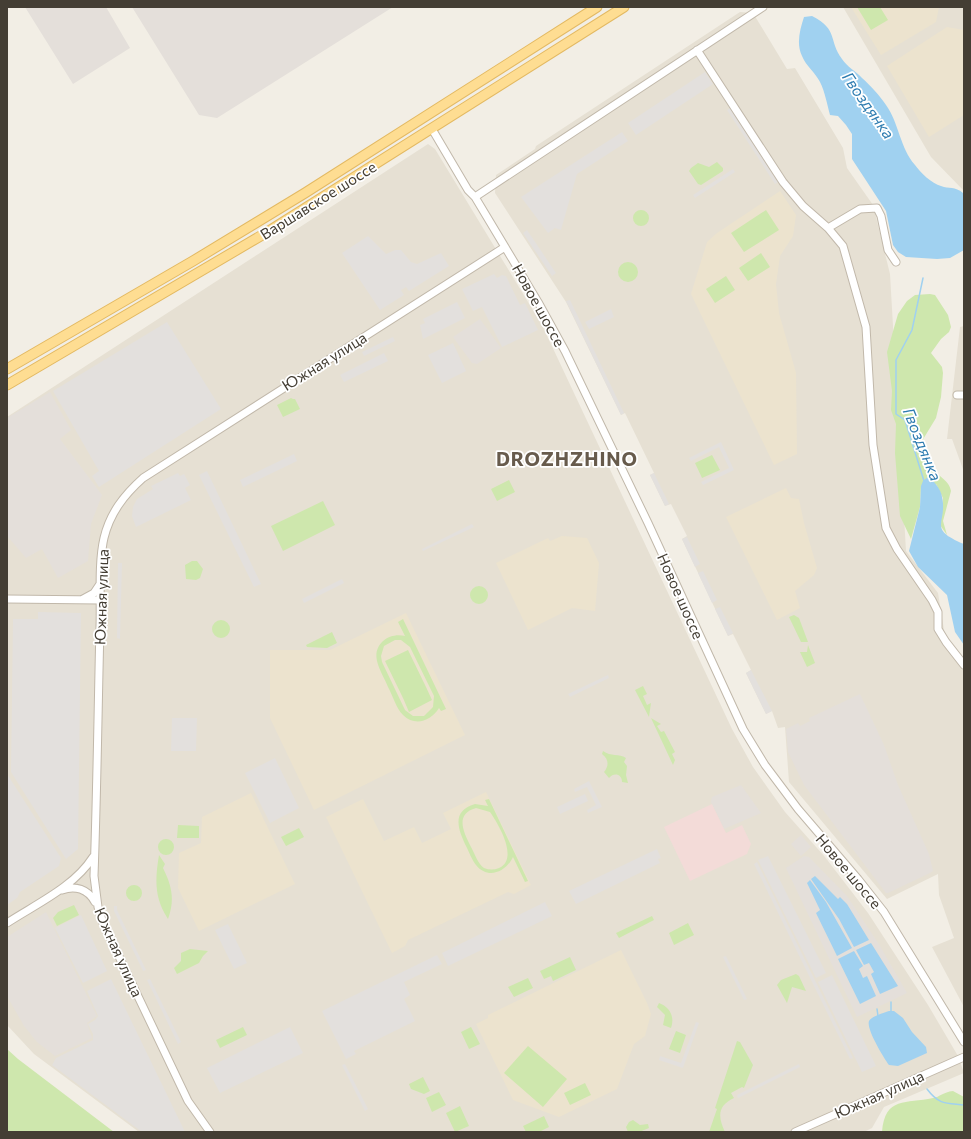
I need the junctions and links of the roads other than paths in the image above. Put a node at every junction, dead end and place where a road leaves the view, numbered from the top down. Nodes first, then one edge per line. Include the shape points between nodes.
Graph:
1 (597, 7) edge
2 (624, 7) edge
3 (763, 7) edge
4 (697, 50) junction
5 (432, 129) junction
6 (475, 197) junction
7 (828, 228) junction
8 (505, 247) junction
9 (896, 262) dead end
10 (7, 369) edge
11 (7, 385) edge
12 (101, 582) junction
13 (7, 598) edge
14 (83, 600) junction
15 (100, 600) junction
16 (100, 615) junction
17 (964, 664) edge
18 (94, 856) junction
19 (94, 876) junction
20 (72, 881) junction
21 (54, 893) junction
22 (98, 907) junction
23 (7, 923) edge
24 (964, 1042) edge
25 (964, 1057) edge
26 (210, 1132) edge
27 (795, 1132) edge

1 - 10 main road, Варшавское шоссе via 292,201
2 - 5 main road, Варшавское шоссе
3 - 4 street
4 - 6 street
4 - 7 street via 783,182 803,206
5 - 6 street, Новое шоссе via 468,190
5 - 11 main road, Варшавское шоссе via 221,260
6 - 8 street, Новое шоссе
7 - 9 street via 860,209 877,208 888,250
7 - 17 street via 843,246 866,327 873,445 886,528 897,549 932,600 938,612 938,629
8 - 12 street, Южная улица via 143,478 129,490 111,517 103,543
8 - 24 street, Новое шоссе via 538,302 578,378 743,729 765,765 798,809 884,912
12 - 14 street via 94,593
12 - 15 street, Южная улица
13 - 14 street
14 - 15 street
14 - 16 street via 93,606
15 - 16 street, Южная улица
16 - 18 street, Южная улица
18 - 19 street, Южная улица
18 - 20 street
19 - 20 street
19 - 22 street, Южная улица
20 - 21 street
21 - 22 street via 71,887 81,889 93,898
21 - 23 street
22 - 26 street, Южная улица via 103,923 188,1101
25 - 27 street, Южная улица

